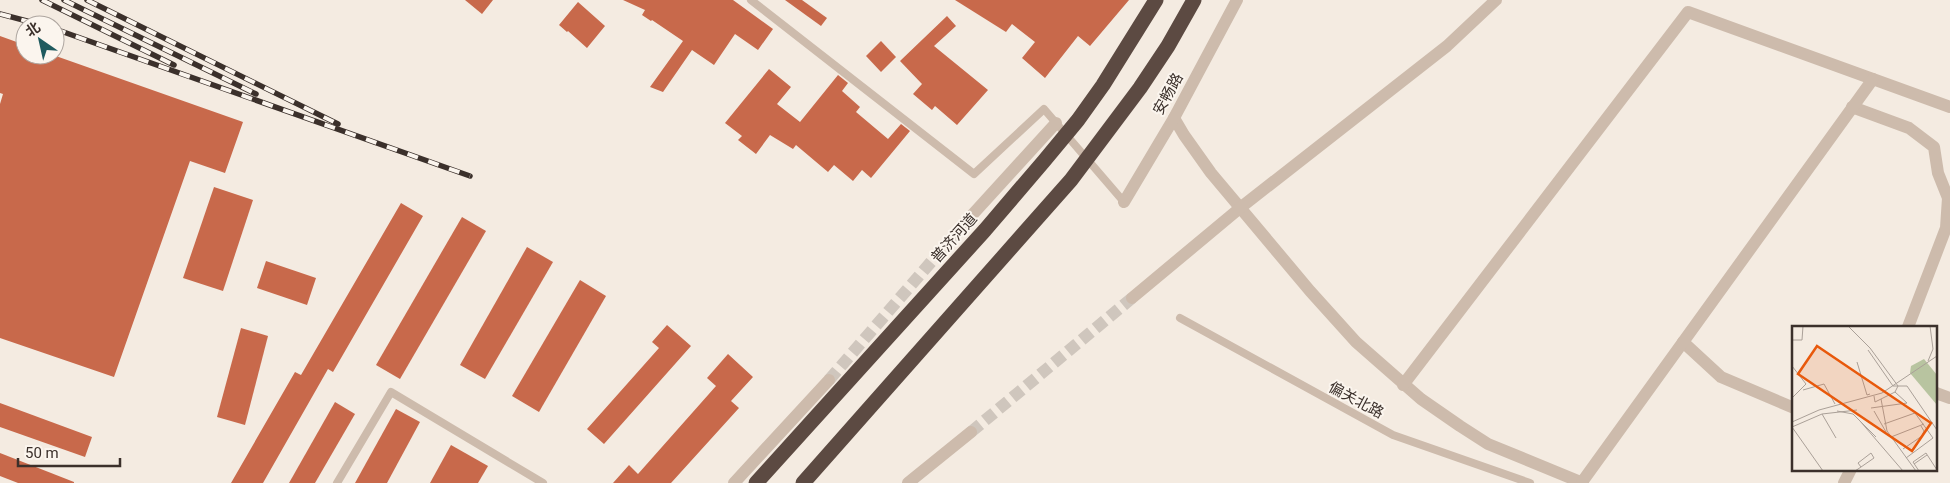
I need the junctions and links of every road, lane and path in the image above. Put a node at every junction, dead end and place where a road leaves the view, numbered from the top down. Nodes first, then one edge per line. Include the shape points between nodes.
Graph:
1 (751, 0) edge
2 (1156, 0) edge
3 (1194, 0) edge
4 (1237, 0) edge
5 (1496, 0) edge
6 (1873, 79) junction
7 (1852, 107) junction
8 (1950, 107) edge
9 (1174, 118) junction
10 (1056, 123) junction
11 (1124, 202) joint
12 (1240, 208) junction
13 (963, 225) tunnel mouth
14 (1132, 298) tunnel mouth
15 (1180, 318) dead end
16 (1908, 326) edge
17 (1683, 342) junction
18 (829, 380) tunnel mouth
19 (1404, 385) junction
20 (1938, 394) edge
21 (1950, 398) edge
22 (1792, 407) edge
23 (971, 432) tunnel mouth
24 (1850, 470) edge
25 (337, 483) edge
26 (543, 483) edge
27 (734, 483) edge
28 (756, 483) edge
29 (803, 483) edge
30 (908, 483) edge
31 (1530, 483) edge
32 (1582, 483) edge
33 (1844, 483) edge

1 - 10 lane via 974,174 1044,109
2 - 28 highway, 普济河道, bridge via 1078,120 985,230
3 - 29 highway, bridge via 1140,88 1071,180
4 - 9 street, 安畅路
5 - 12 street via 1447,46
6 - 7 street
6 - 8 street
6 - 19 street via 1688,12
7 - 16 street via 1908,128 1934,147 1938,173 1948,198 1946,228
7 - 17 street
9 - 11 street, 安畅路
9 - 12 street via 1184,136
10 - 11 lane
10 - 13 street
12 - 14 street
12 - 19 street via 1356,342
15 - 31 lane, 偏关北路 via 1393,435
17 - 22 street via 1721,377
17 - 32 street
18 - 27 street
19 - 32 street via 1488,444
20 - 21 street
23 - 30 street
24 - 33 street
25 - 26 lane via 391,392

